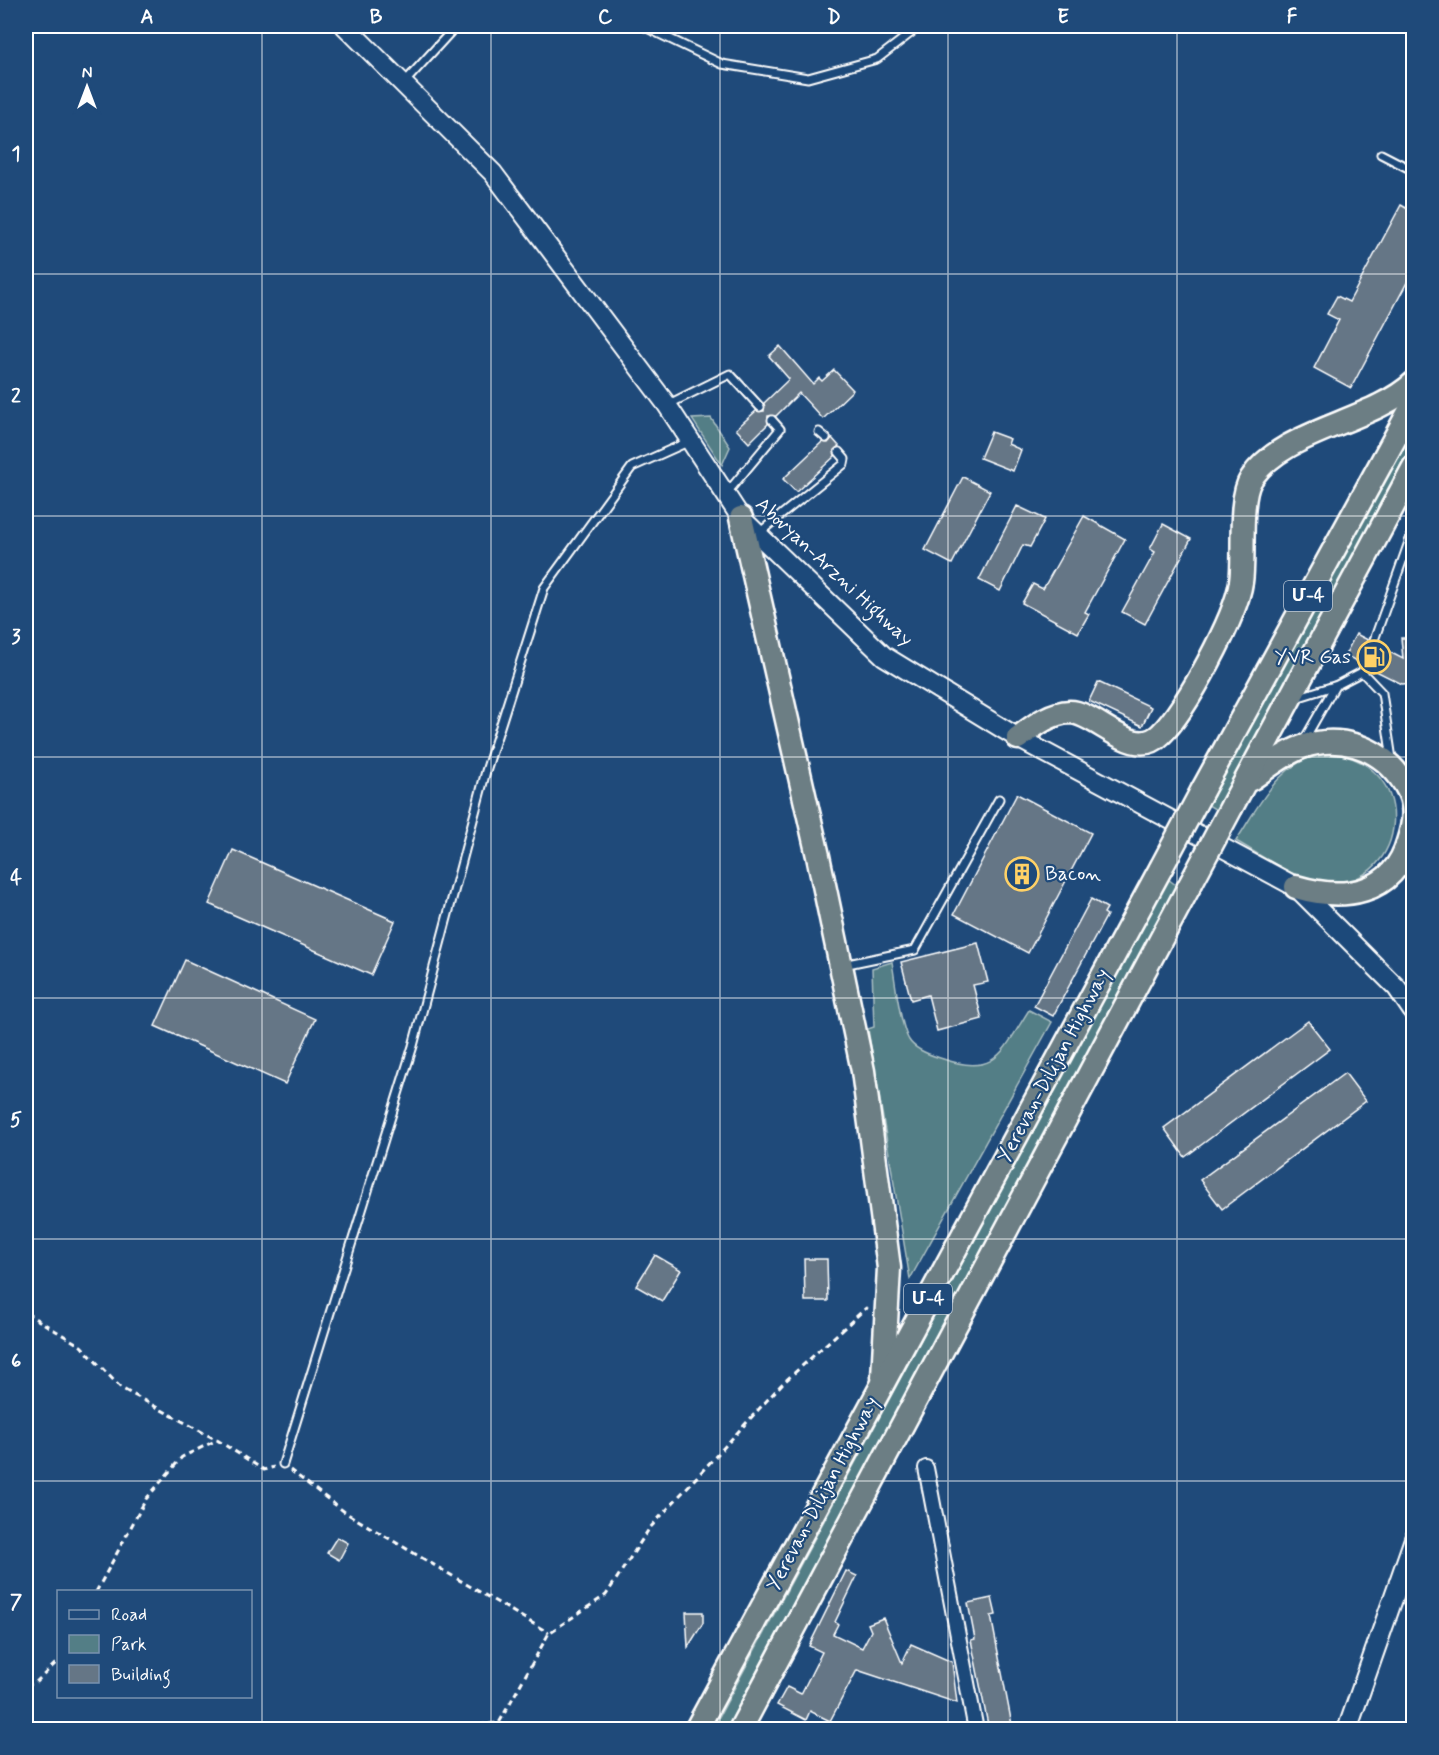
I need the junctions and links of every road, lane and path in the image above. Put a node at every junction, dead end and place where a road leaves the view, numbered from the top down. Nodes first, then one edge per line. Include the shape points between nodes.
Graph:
1 (345, 26) edge
2 (456, 26) edge
3 (643, 26) edge
4 (920, 26) edge
5 (405, 83) junction
6 (1381, 154) dead end
7 (1413, 171) edge
8 (1413, 383) edge
9 (1413, 403) edge
10 (667, 405) junction
11 (759, 407) dead end
12 (772, 420) dead end
13 (819, 432) dead end
14 (826, 438) dead end
15 (690, 441) junction
16 (839, 452) dead end
17 (1413, 467) edge
18 (725, 496) junction
19 (741, 518) junction
20 (1413, 528) edge
21 (756, 535) junction
22 (1373, 643) dead end
23 (1335, 686) junction
24 (1291, 700) junction
25 (1018, 738) junction
26 (1300, 748) junction
27 (1393, 768) junction
28 (1247, 781) junction
29 (999, 799) dead end
30 (1296, 887) junction
31 (840, 966) junction
32 (1413, 1014) edge
33 (886, 1318) junction
34 (883, 1383) junction
35 (217, 1440) dead end
36 (283, 1464) dead end
37 (926, 1468) dead end
38 (1413, 1539) edge
39 (97, 1590) edge
40 (57, 1662) edge
41 (26, 1686) edge
42 (280, 1730) edge
43 (696, 1730) edge
44 (740, 1730) edge
45 (976, 1730) edge
46 (1347, 1730) edge

1 - 5 main road, Abovyan-Arzni Highway
2 - 5 lane
3 - 4 lane via 722,64 808,78 877,59
5 - 10 main road, Abovyan-Arzni Highway via 494,173
6 - 7 lane
8 - 25 highway via 1365,413 1312,434 1268,460 1250,480 1241,583 1234,605 1201,675 1160,735 1138,742 1073,712 1055,714
9 - 34 highway, Yerevan-Dilijan Highway / Մ-4, bridge
10 - 11 lane via 730,374
10 - 15 main road, Abovyan-Arzni Highway
12 - 18 lane via 780,429
13 - 14 lane
15 - 18 main road, Abovyan-Arzni Highway
15 - 36 lane via 632,467 544,588 486,771 413,1046
16 - 21 lane via 844,464
17 - 24 highway, Yerevan-Dilijan Highway / Մ-4
18 - 19 main road, Abovyan-Arzni Highway
19 - 21 main road, Abovyan-Arzni Highway
19 - 31 highway
20 - 22 lane
21 - 25 main road, Abovyan-Arzni Highway via 884,656
23 - 24 lane
23 - 26 lane
23 - 27 lane via 1364,669 1382,693
24 - 28 highway, Yerevan-Dilijan Highway / Մ-4
25 - 30 main road, Abovyan-Arzni Highway
26 - 27 highway via 1345,742 1361,746
26 - 28 highway
27 - 30 highway via 1413,804 1413,825 1400,865 1386,878 1357,892 1332,894
28 - 44 highway, Yerevan-Dilijan Highway / Մ-4, bridge
29 - 31 lane via 915,950
30 - 32 main road, Abovyan-Arzni Highway via 1389,979
31 - 33 highway via 862,1071 890,1268
33 - 34 highway
33 - 42 path via 866,1308 781,1385 650,1528 606,1595 549,1634 499,1723 438,1728 300,1725
34 - 43 highway, Yerevan-Dilijan Highway / Մ-4
35 - 39 path via 182,1457 146,1499
37 - 45 street
38 - 46 main road
40 - 41 path via 36,1683

